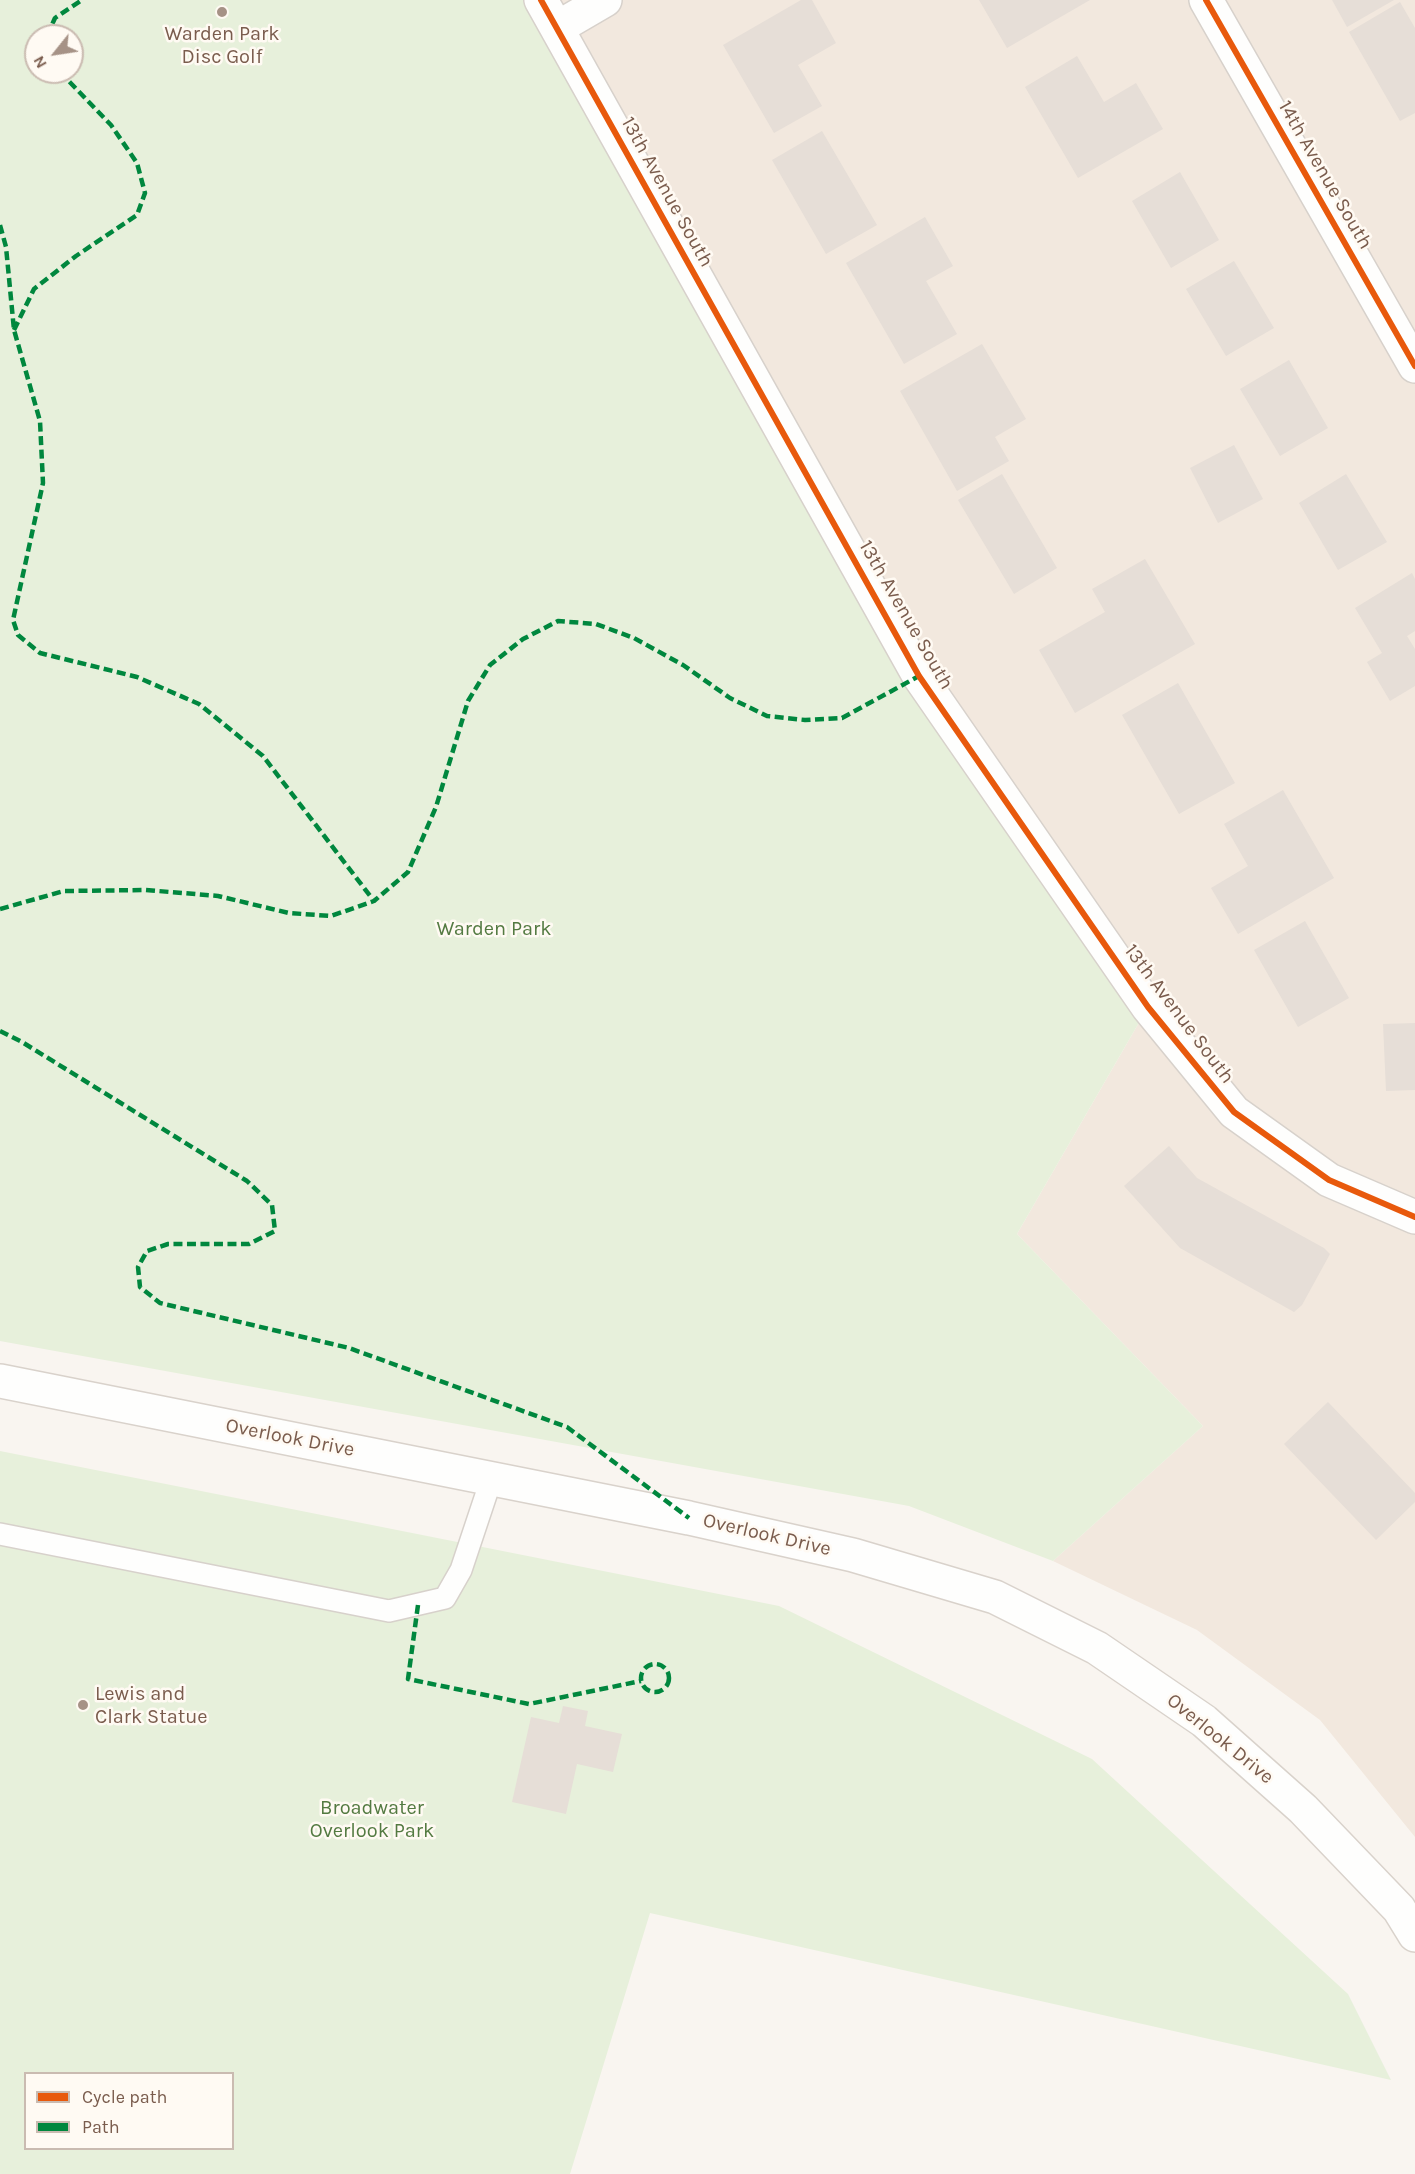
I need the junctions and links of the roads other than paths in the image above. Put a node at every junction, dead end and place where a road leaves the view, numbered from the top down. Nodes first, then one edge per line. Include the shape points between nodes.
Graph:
1 (541, 0) edge
2 (605, 0) edge
3 (1206, 0) edge
4 (556, 28) junction
5 (1415, 366) edge
6 (1415, 1217) edge
7 (0, 1381) edge
8 (492, 1477) junction
9 (0, 1534) edge
10 (1415, 1935) edge

1 - 4 street, 13th Avenue South
2 - 4 street
3 - 5 street, 14th Avenue South
4 - 6 street, 13th Avenue South via 919,676 1149,1007 1234,1112 1329,1180
7 - 8 street, Overlook Drive
8 - 9 lane via 461,1570 445,1598 389,1611
8 - 10 street, Overlook Drive via 853,1555 995,1597 1097,1648 1204,1721 1303,1809 1399,1909

